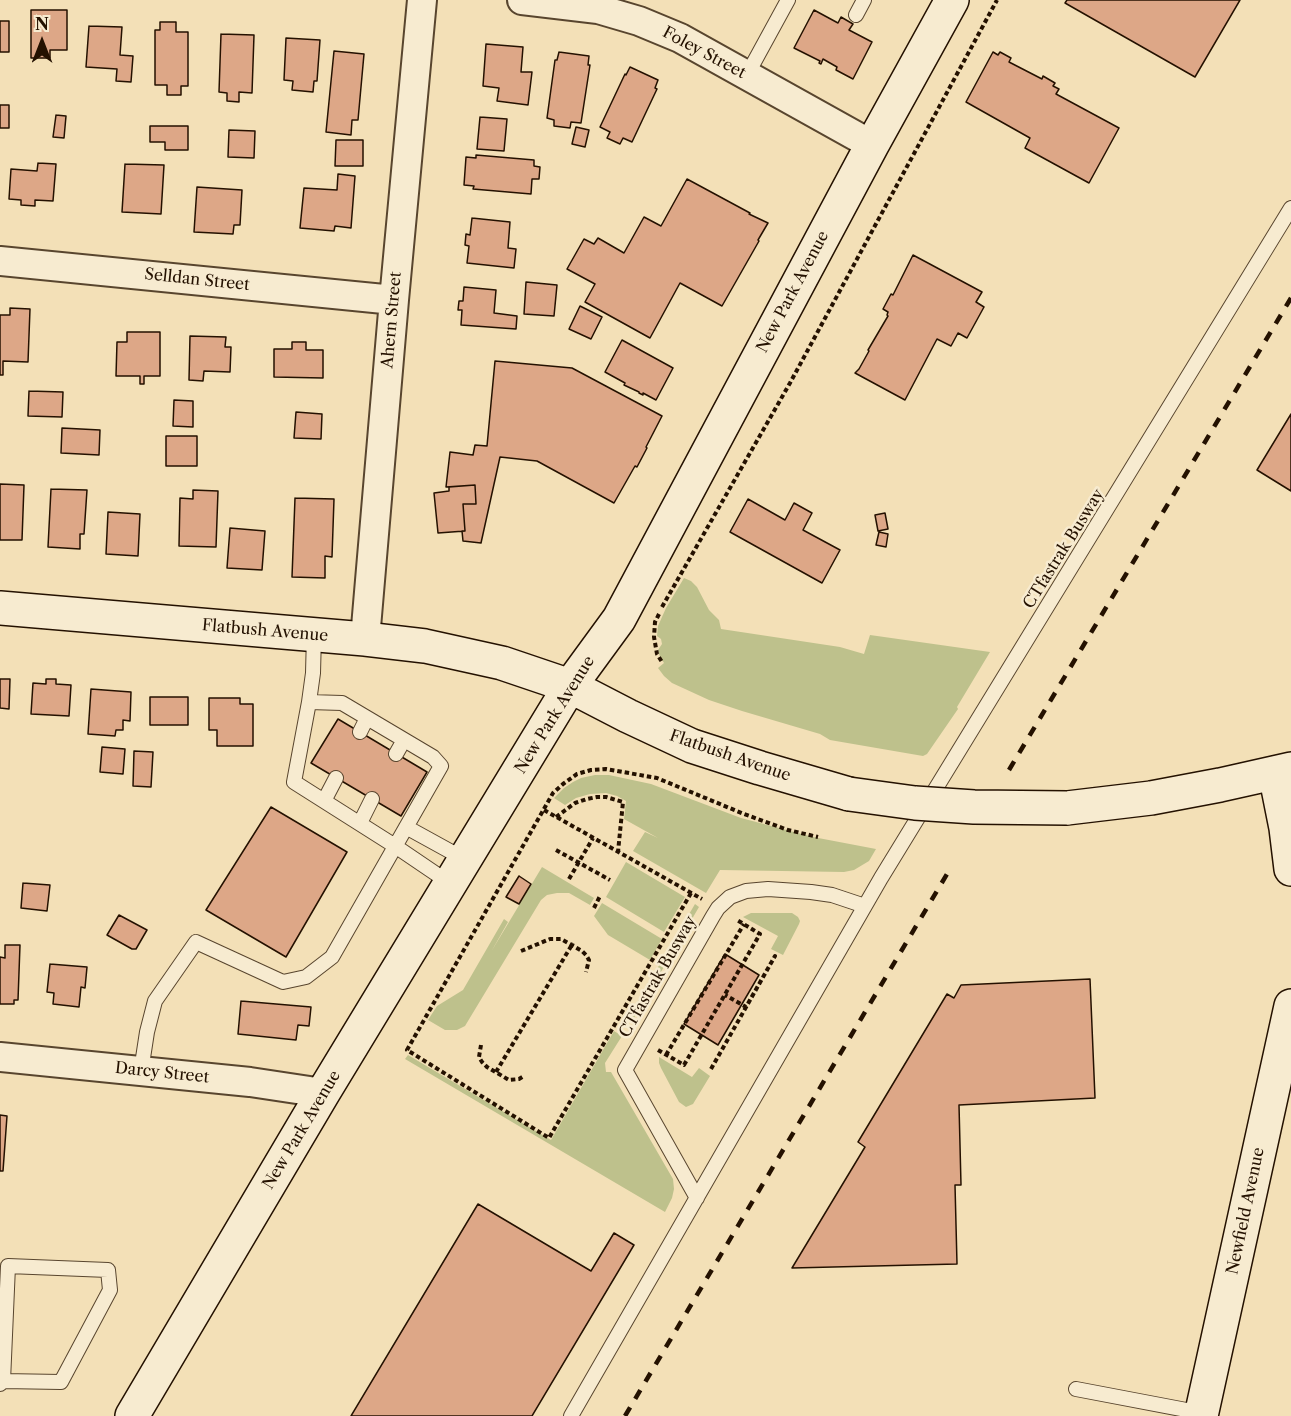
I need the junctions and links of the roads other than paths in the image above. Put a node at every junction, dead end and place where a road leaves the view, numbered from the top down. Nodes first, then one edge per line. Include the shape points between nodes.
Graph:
1 (422, 0) edge
2 (788, 0) edge
3 (864, 0) edge
4 (540, 1) edge
5 (945, 2) edge
6 (856, 15) dead end
7 (747, 75) junction
8 (872, 145) junction
9 (1291, 208) edge
10 (0, 261) edge
11 (394, 300) junction
12 (0, 608) edge
13 (314, 635) junction
14 (365, 639) junction
15 (570, 686) junction
16 (309, 702) junction
17 (367, 718) junction
18 (360, 732) dead end
19 (404, 740) junction
20 (396, 754) dead end
21 (1283, 771) edge
22 (336, 778) dead end
23 (372, 799) dead end
24 (324, 801) junction
25 (360, 823) junction
26 (406, 827) junction
27 (395, 846) junction
28 (1291, 869) edge
29 (458, 872) junction
30 (865, 906) junction
31 (1291, 1006) edge
32 (0, 1057) edge
33 (141, 1071) junction
34 (323, 1093) junction
35 (697, 1198) junction
36 (2, 1383) edge
37 (1076, 1389) dead end
38 (1202, 1415) edge
39 (132, 1416) edge
40 (571, 1416) edge

1 - 11 street, Ahern Street
2 - 7 lane
3 - 6 lane
4 - 7 street, Foley Street via 598,9 639,21 680,38
5 - 8 street, New Park Avenue
7 - 8 street, Foley Street
8 - 15 street, New Park Avenue via 619,619
9 - 30 lane, CTfastrak Busway
10 - 11 street, Selldan Street
11 - 14 street, Ahern Street
12 - 13 street, Flatbush Avenue
13 - 14 street, Flatbush Avenue
13 - 16 lane
14 - 15 street, Flatbush Avenue via 425,646 502,663
15 - 21 street, Flatbush Avenue, bridge via 692,746 849,794 927,804 1067,808 1151,798
15 - 29 street, New Park Avenue
16 - 17 lane via 342,703
16 - 24 lane via 294,782
17 - 18 lane
17 - 19 lane
19 - 20 lane
19 - 26 lane via 441,766
21 - 28 street
22 - 24 lane
23 - 25 lane
24 - 25 lane
25 - 27 lane
26 - 27 lane
26 - 29 lane
27 - 29 lane
27 - 33 lane via 332,957 306,977 283,982 196,942 155,1001
29 - 34 street, New Park Avenue
30 - 35 lane, CTfastrak Busway
30 - 35 lane, CTfastrak Busway via 811,892 746,891 730,897 713,916 625,1070
31 - 38 street, Newfield Avenue
32 - 33 street, Darcy Street
33 - 34 street, Darcy Street
34 - 39 street, New Park Avenue
35 - 40 lane, CTfastrak Busway
36 - 36 lane via 8,1266 108,1270 110,1290 61,1382
37 - 38 lane

